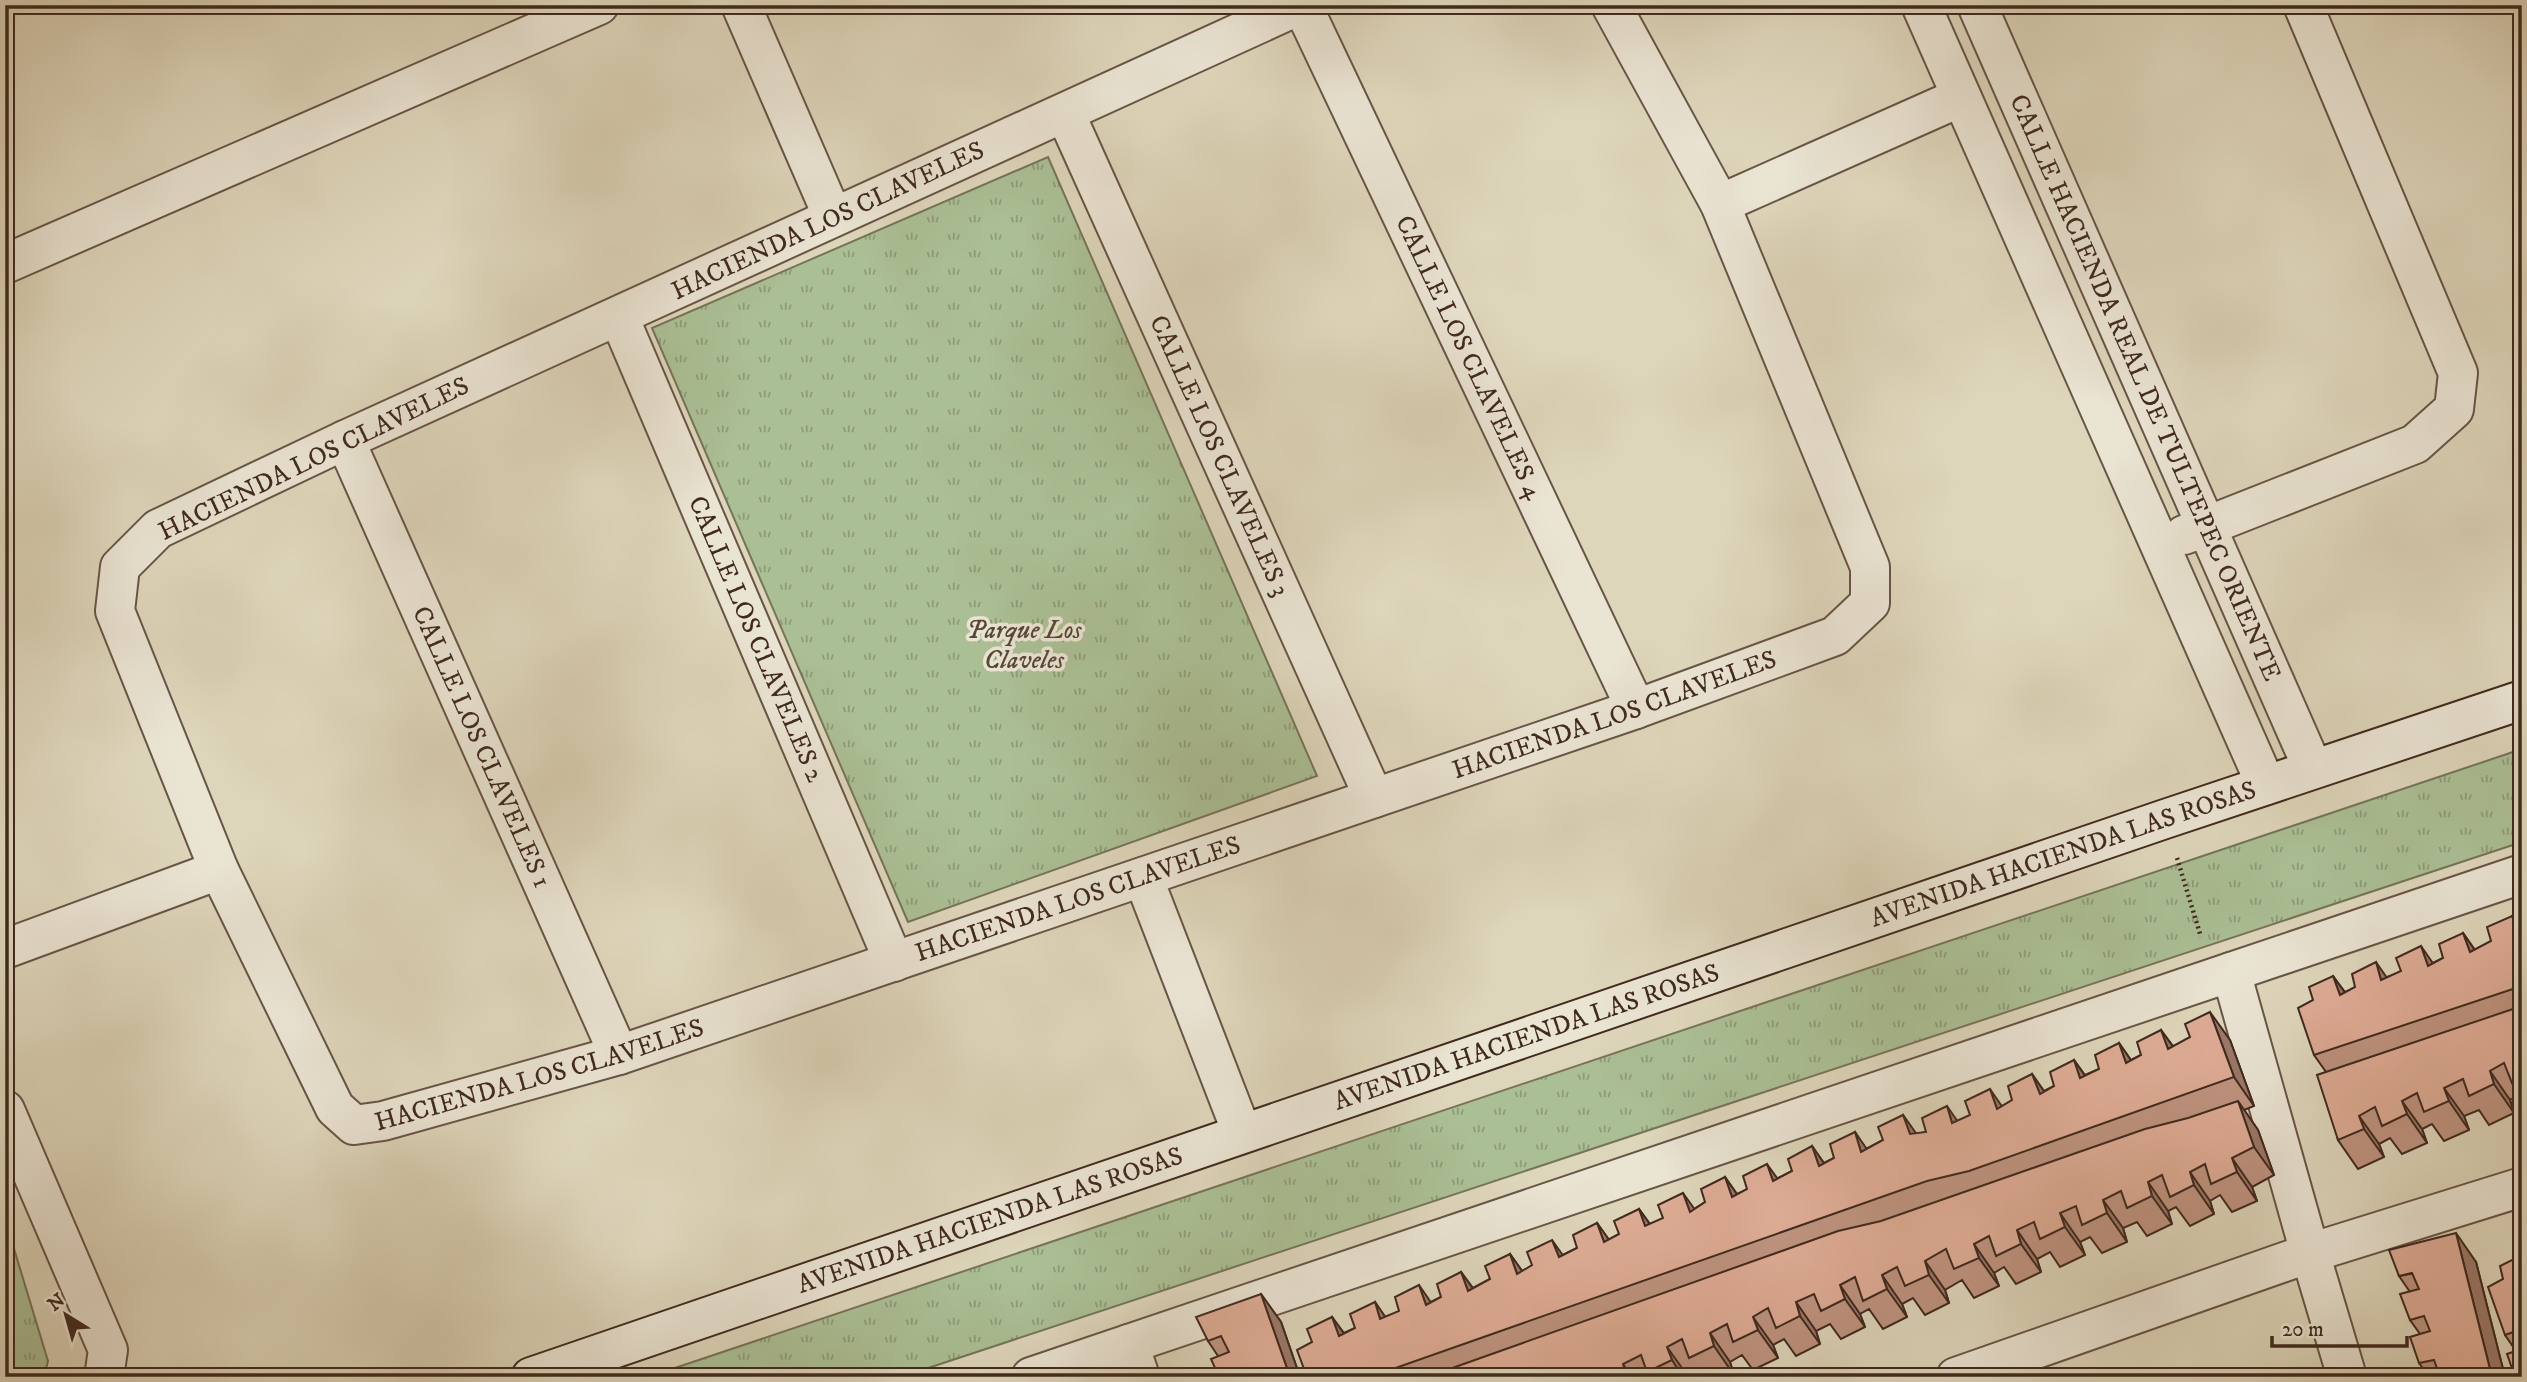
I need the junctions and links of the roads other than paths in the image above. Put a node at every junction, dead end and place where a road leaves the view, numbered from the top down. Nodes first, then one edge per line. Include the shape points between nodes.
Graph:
1 (599, 5) edge
2 (741, 5) edge
3 (1301, 5) edge
4 (1611, 5) edge
5 (1969, 5) edge
6 (1977, 5) edge
7 (2303, 5) edge
8 (1925, 15) edge
9 (1961, 97) junction
10 (1065, 113) junction
11 (1720, 204) junction
12 (832, 217) junction
13 (5, 264) edge
14 (619, 317) junction
15 (345, 440) junction
16 (2206, 526) junction
17 (2160, 545) junction
18 (2522, 700) edge
19 (1636, 709) junction
20 (2313, 769) junction
21 (2266, 785) junction
22 (1374, 798) junction
23 (219, 870) junction
24 (2522, 874) edge
25 (1143, 877) junction
26 (5, 948) edge
27 (894, 962) junction
28 (2222, 975) junction
29 (619, 1055) junction
30 (5, 1110) edge
31 (1242, 1133) junction
32 (2522, 1187) edge
33 (2310, 1253) junction
34 (1135, 1360) edge
35 (114, 1368) edge
36 (531, 1377) edge
37 (1031, 1377) edge
38 (1956, 1377) edge
39 (2347, 1377) edge

1 - 13 street
2 - 12 street
3 - 10 street, HACIENDA LOS CLAVELES
3 - 19 street, CALLE LOS CLAVELES 4
4 - 11 street, HACIENDA LOS CLAVELES
5 - 8 street
6 - 16 street, CALLE HACIENDA REAL DE TULTEPEC ORIENTE
7 - 16 street via 2458,373 2454,409 2415,444
8 - 9 street
9 - 11 street
9 - 17 street
10 - 12 street, HACIENDA LOS CLAVELES
10 - 22 street, CALLE LOS CLAVELES 3
11 - 19 street, HACIENDA LOS CLAVELES via 1870,567 1870,603 1835,636
12 - 14 street, HACIENDA LOS CLAVELES
14 - 15 street, HACIENDA LOS CLAVELES
14 - 27 street, CALLE LOS CLAVELES 2
15 - 23 street, HACIENDA LOS CLAVELES via 158,529 120,567 116,611
15 - 29 street, CALLE LOS CLAVELES 1
16 - 17 street
16 - 20 street, CALLE HACIENDA REAL DE TULTEPEC ORIENTE
17 - 21 street
18 - 20 street, AVENIDA HACIENDA LAS ROSAS
19 - 22 street, HACIENDA LOS CLAVELES
20 - 21 street, AVENIDA HACIENDA LAS ROSAS
21 - 31 street, AVENIDA HACIENDA LAS ROSAS
22 - 25 street, HACIENDA LOS CLAVELES
23 - 26 street
23 - 29 street, HACIENDA LOS CLAVELES via 335,1108 354,1125 383,1121
24 - 28 street
25 - 27 street, HACIENDA LOS CLAVELES
25 - 31 street
27 - 29 street, HACIENDA LOS CLAVELES
28 - 33 street
28 - 34 street
30 - 35 street
31 - 36 street, AVENIDA HACIENDA LAS ROSAS
32 - 33 street
33 - 38 street
33 - 39 street
34 - 37 street

